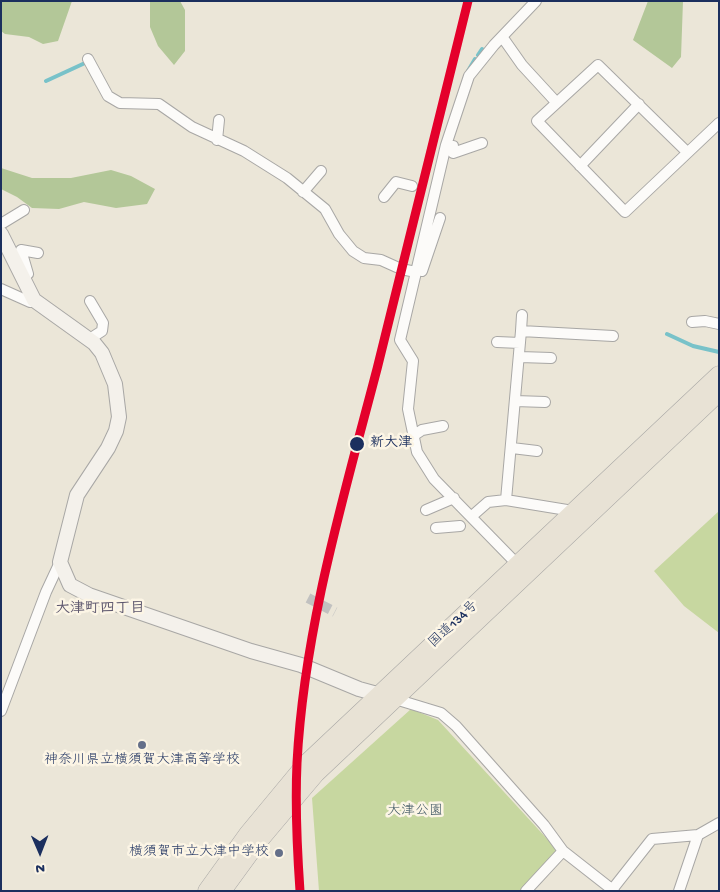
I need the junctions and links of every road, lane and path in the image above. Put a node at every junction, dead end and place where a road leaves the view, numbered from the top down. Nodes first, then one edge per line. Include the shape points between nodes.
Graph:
1 (536, 1) edge
2 (503, 38) junction
3 (88, 59) dead end
4 (556, 102) junction
5 (638, 104) junction
6 (219, 120) dead end
7 (719, 123) edge
8 (217, 140) junction
9 (482, 143) dead end
10 (446, 145) junction
11 (688, 152) junction
12 (580, 166) junction
13 (321, 171) dead end
14 (412, 186) dead end
15 (304, 192) junction
16 (384, 197) dead end
17 (24, 210) dead end
18 (440, 218) dead end
19 (1, 224) edge
20 (1, 234) edge
21 (38, 252) dead end
22 (415, 274) junction
23 (23, 277) junction
24 (1, 288) edge
25 (34, 300) junction
26 (90, 301) dead end
27 (522, 315) dead end
28 (692, 322) dead end
29 (719, 324) edge
30 (521, 331) junction
31 (613, 336) dead end
32 (88, 340) junction
33 (497, 342) dead end
34 (520, 343) junction
35 (520, 357) junction
36 (550, 358) dead end
37 (719, 374) edge
38 (719, 392) edge
39 (516, 401) junction
40 (544, 402) dead end
41 (443, 426) dead end
42 (413, 436) junction
43 (512, 448) junction
44 (537, 451) dead end
45 (454, 498) junction
46 (506, 500) junction
47 (426, 510) dead end
48 (573, 511) junction
49 (472, 516) junction
50 (460, 526) dead end
51 (436, 528) dead end
52 (60, 562) junction
53 (518, 565) junction
54 (388, 697) junction
55 (1, 711) edge
56 (719, 823) edge
57 (698, 835) junction
58 (563, 851) junction
59 (613, 890) edge
60 (207, 891) edge
61 (222, 891) edge
62 (526, 891) edge
63 (679, 891) edge

1 - 2 street
2 - 4 street via 522,65
2 - 10 street via 469,76
3 - 8 street via 108,96 120,103 160,104
4 - 5 street via 598,65
4 - 12 street via 537,121
5 - 11 street
5 - 12 street
6 - 8 street
7 - 11 street
8 - 15 street via 244,151
9 - 10 street via 453,153 453,146
10 - 22 street
11 - 12 street via 625,212
13 - 15 street
14 - 16 street via 396,182
15 - 22 street via 325,209 353,252
17 - 19 street
18 - 22 street via 421,273
20 - 23 street
21 - 23 street via 21,250 28,274
22 - 42 street via 400,340 413,361 408,409
23 - 25 street
24 - 25 street via 30,302
25 - 32 street
26 - 32 street via 103,323 102,331
27 - 30 street
28 - 29 street
30 - 31 street
30 - 34 street
32 - 52 street via 102,353 115,384 119,417 112,441 77,495
33 - 34 street
34 - 35 street
35 - 36 street
35 - 39 street
37 - 48 highway, 国道134号
38 - 54 highway, 国道134号
39 - 40 street
39 - 43 street
41 - 42 street via 422,430
42 - 45 street via 416,452 434,479
43 - 44 street
43 - 46 street
45 - 47 street
45 - 49 street
46 - 48 street
46 - 49 street via 488,502
48 - 53 highway, 国道134号
49 - 53 street
50 - 51 street
52 - 54 street via 70,585 89,595
52 - 55 street
53 - 54 highway, 国道134号
54 - 58 street via 441,713 456,726
54 - 60 highway, 国道134号 via 306,764 248,834
54 - 61 highway, 国道134号 via 316,773 257,843
56 - 57 street
57 - 59 street via 652,840
57 - 63 street
58 - 59 street
58 - 62 street

